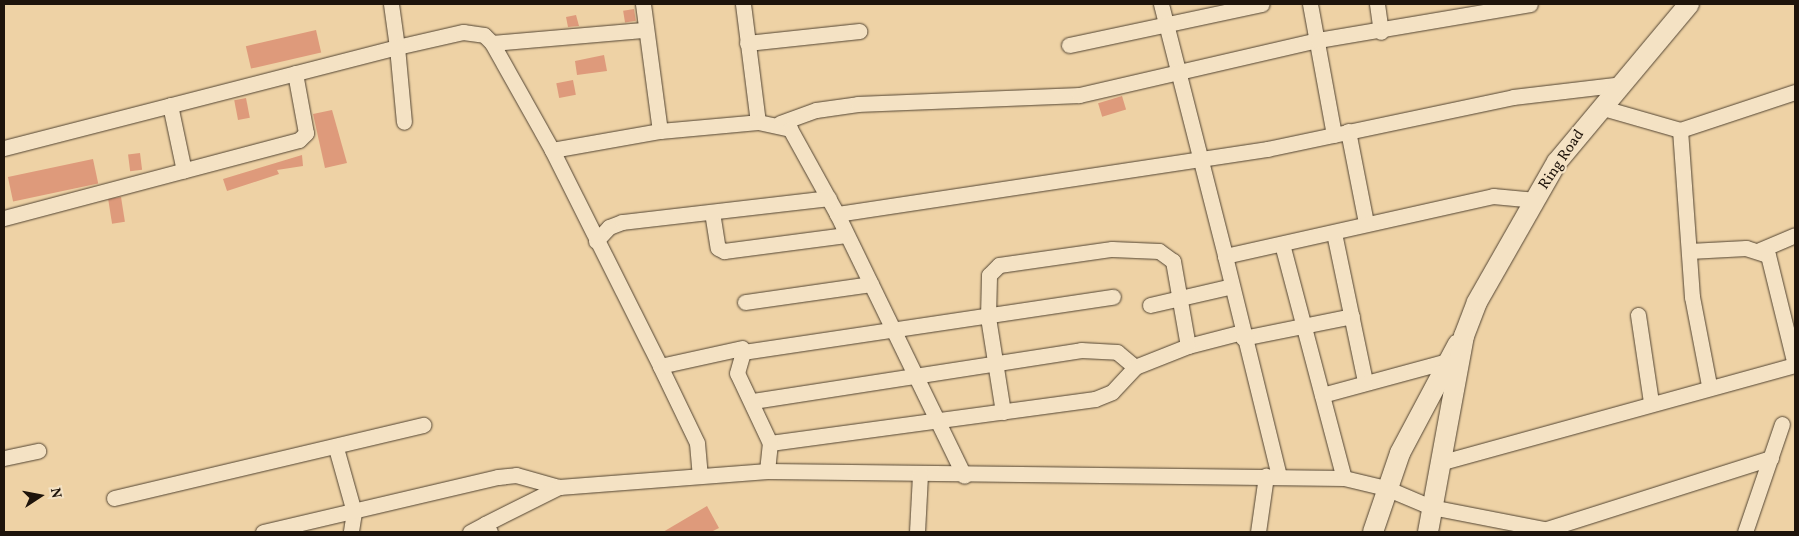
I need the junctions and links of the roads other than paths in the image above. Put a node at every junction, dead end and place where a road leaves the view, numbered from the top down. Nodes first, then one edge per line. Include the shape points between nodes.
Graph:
1 (391, 4) edge
2 (643, 4) edge
3 (743, 4) edge
4 (1161, 4) edge
5 (1262, 4) edge
6 (1310, 4) edge
7 (1377, 4) edge
8 (1525, 4) edge
9 (1689, 4) edge
10 (1164, 24) junction
11 (645, 30) junction
12 (859, 31) dead end
13 (1381, 32) junction
14 (1318, 40) junction
15 (492, 43) junction
16 (747, 43) junction
17 (1069, 45) dead end
18 (397, 47) junction
19 (295, 74) junction
20 (1177, 74) junction
21 (1623, 84) junction
22 (1795, 92) edge
23 (170, 106) junction
24 (1600, 107) junction
25 (404, 122) dead end
26 (758, 122) junction
27 (780, 124) junction
28 (1680, 130) junction
29 (660, 131) junction
30 (1341, 133) junction
31 (4, 148) edge
32 (552, 150) junction
33 (1201, 160) junction
34 (184, 171) junction
35 (829, 198) junction
36 (1536, 200) junction
37 (712, 212) junction
38 (837, 214) junction
39 (4, 218) edge
40 (1366, 223) junction
41 (1334, 233) junction
42 (846, 234) junction
43 (1795, 235) edge
44 (596, 241) junction
45 (1282, 244) junction
46 (1760, 250) junction
47 (1689, 251) junction
48 (1225, 256) junction
49 (871, 284) junction
50 (1232, 286) junction
51 (1113, 297) dead end
52 (1179, 298) junction
53 (745, 302) dead end
54 (1150, 305) dead end
55 (1638, 315) dead end
56 (1352, 316) junction
57 (988, 317) junction
58 (1305, 323) junction
59 (893, 327) junction
60 (1242, 335) junction
61 (1464, 336) junction
62 (1188, 346) junction
63 (742, 348) dead end
64 (1447, 361) junction
65 (996, 362) junction
66 (1795, 365) edge
67 (660, 366) junction
68 (1135, 367) junction
69 (915, 375) junction
70 (1365, 381) junction
71 (1709, 385) junction
72 (1322, 395) junction
73 (753, 400) junction
74 (1651, 402) junction
75 (1003, 412) junction
76 (937, 422) junction
77 (1782, 424) dead end
78 (424, 425) dead end
79 (770, 443) junction
80 (336, 448) junction
81 (38, 451) dead end
82 (4, 458) edge
83 (1771, 458) junction
84 (1439, 463) junction
85 (768, 471) junction
86 (920, 474) junction
87 (700, 476) junction
88 (964, 476) junction
89 (1272, 476) junction
90 (1344, 478) junction
91 (559, 487) junction
92 (1386, 488) junction
93 (114, 498) dead end
94 (1431, 507) junction
95 (354, 512) junction
96 (487, 528) edge
97 (287, 529) edge
98 (1543, 530) junction
99 (263, 532) edge
100 (351, 532) edge
101 (470, 532) edge
102 (917, 532) edge
103 (1255, 532) edge
104 (1373, 532) edge
105 (1428, 532) edge
106 (1560, 532) edge
107 (1745, 532) edge

1 - 18 street
2 - 11 street
3 - 16 street
4 - 10 street
5 - 10 street
6 - 14 street
7 - 13 street
8 - 13 street
9 - 21 main road, Ring Road
10 - 17 street
10 - 20 street
11 - 15 street
11 - 29 street
12 - 16 street
13 - 14 street
14 - 20 street
14 - 30 street
15 - 18 street via 484,35 463,32
15 - 32 street
16 - 26 street
18 - 19 street
18 - 25 street
19 - 23 street
19 - 34 street via 304,137
20 - 27 street via 1079,95 833,108
20 - 33 street
21 - 24 main road, Ring Road
21 - 30 street via 1512,97
22 - 28 street
23 - 31 street
23 - 34 street
24 - 28 street
24 - 36 main road, Ring Road via 1558,162
26 - 27 street
26 - 29 street
27 - 35 street via 790,129
28 - 47 street
29 - 32 street
30 - 33 street
30 - 40 street
32 - 44 street
33 - 38 street
33 - 48 street
34 - 39 street
35 - 37 street
35 - 38 street
36 - 40 street via 1493,196
36 - 61 main road, Ring Road via 1477,302
37 - 42 street via 718,248 724,251
37 - 44 street via 622,222 608,227
38 - 42 street
40 - 41 street
41 - 45 street
41 - 56 street
42 - 49 street
43 - 46 street
44 - 67 street
45 - 48 street
45 - 58 street
46 - 47 street
46 - 66 street via 1768,256 1774,272
47 - 71 street via 1697,336
48 - 50 street
49 - 53 street
49 - 59 street
50 - 52 street
50 - 60 street
51 - 57 street
52 - 54 street
52 - 57 street via 1173,261 1167,253 1134,247 1112,249 994,267 987,282
52 - 62 street
55 - 74 street
56 - 58 street
56 - 70 street
57 - 59 street
57 - 65 street
58 - 60 street
58 - 72 street
59 - 69 street
59 - 73 street via 744,352 737,373
60 - 62 street
60 - 89 street
61 - 64 main road, Ring Road
61 - 84 main road, Ring Road
62 - 68 street
63 - 67 street
64 - 70 street
64 - 92 main road, Ring Road
65 - 68 street via 1102,349 1117,352
65 - 69 street
65 - 75 street
66 - 71 street
67 - 87 street via 697,443
68 - 75 street via 1104,396
69 - 73 street
69 - 76 street
70 - 72 street
71 - 74 street
72 - 90 street
73 - 79 street
74 - 84 street
75 - 76 street
76 - 79 street
76 - 88 street
77 - 83 street
78 - 80 street
79 - 85 street via 772,455
80 - 93 street
80 - 95 street
81 - 82 street
83 - 98 street
83 - 107 street
84 - 94 main road, Ring Road
85 - 86 street
85 - 87 street
86 - 88 street
86 - 102 street
87 - 91 street
88 - 89 street
89 - 90 street
89 - 103 street
90 - 92 street
91 - 95 street via 516,475 498,477
91 - 96 street
92 - 94 street
92 - 104 main road, Ring Road
94 - 98 street
94 - 105 main road, Ring Road
95 - 97 street
95 - 100 street
96 - 101 street
97 - 99 street
98 - 106 street

